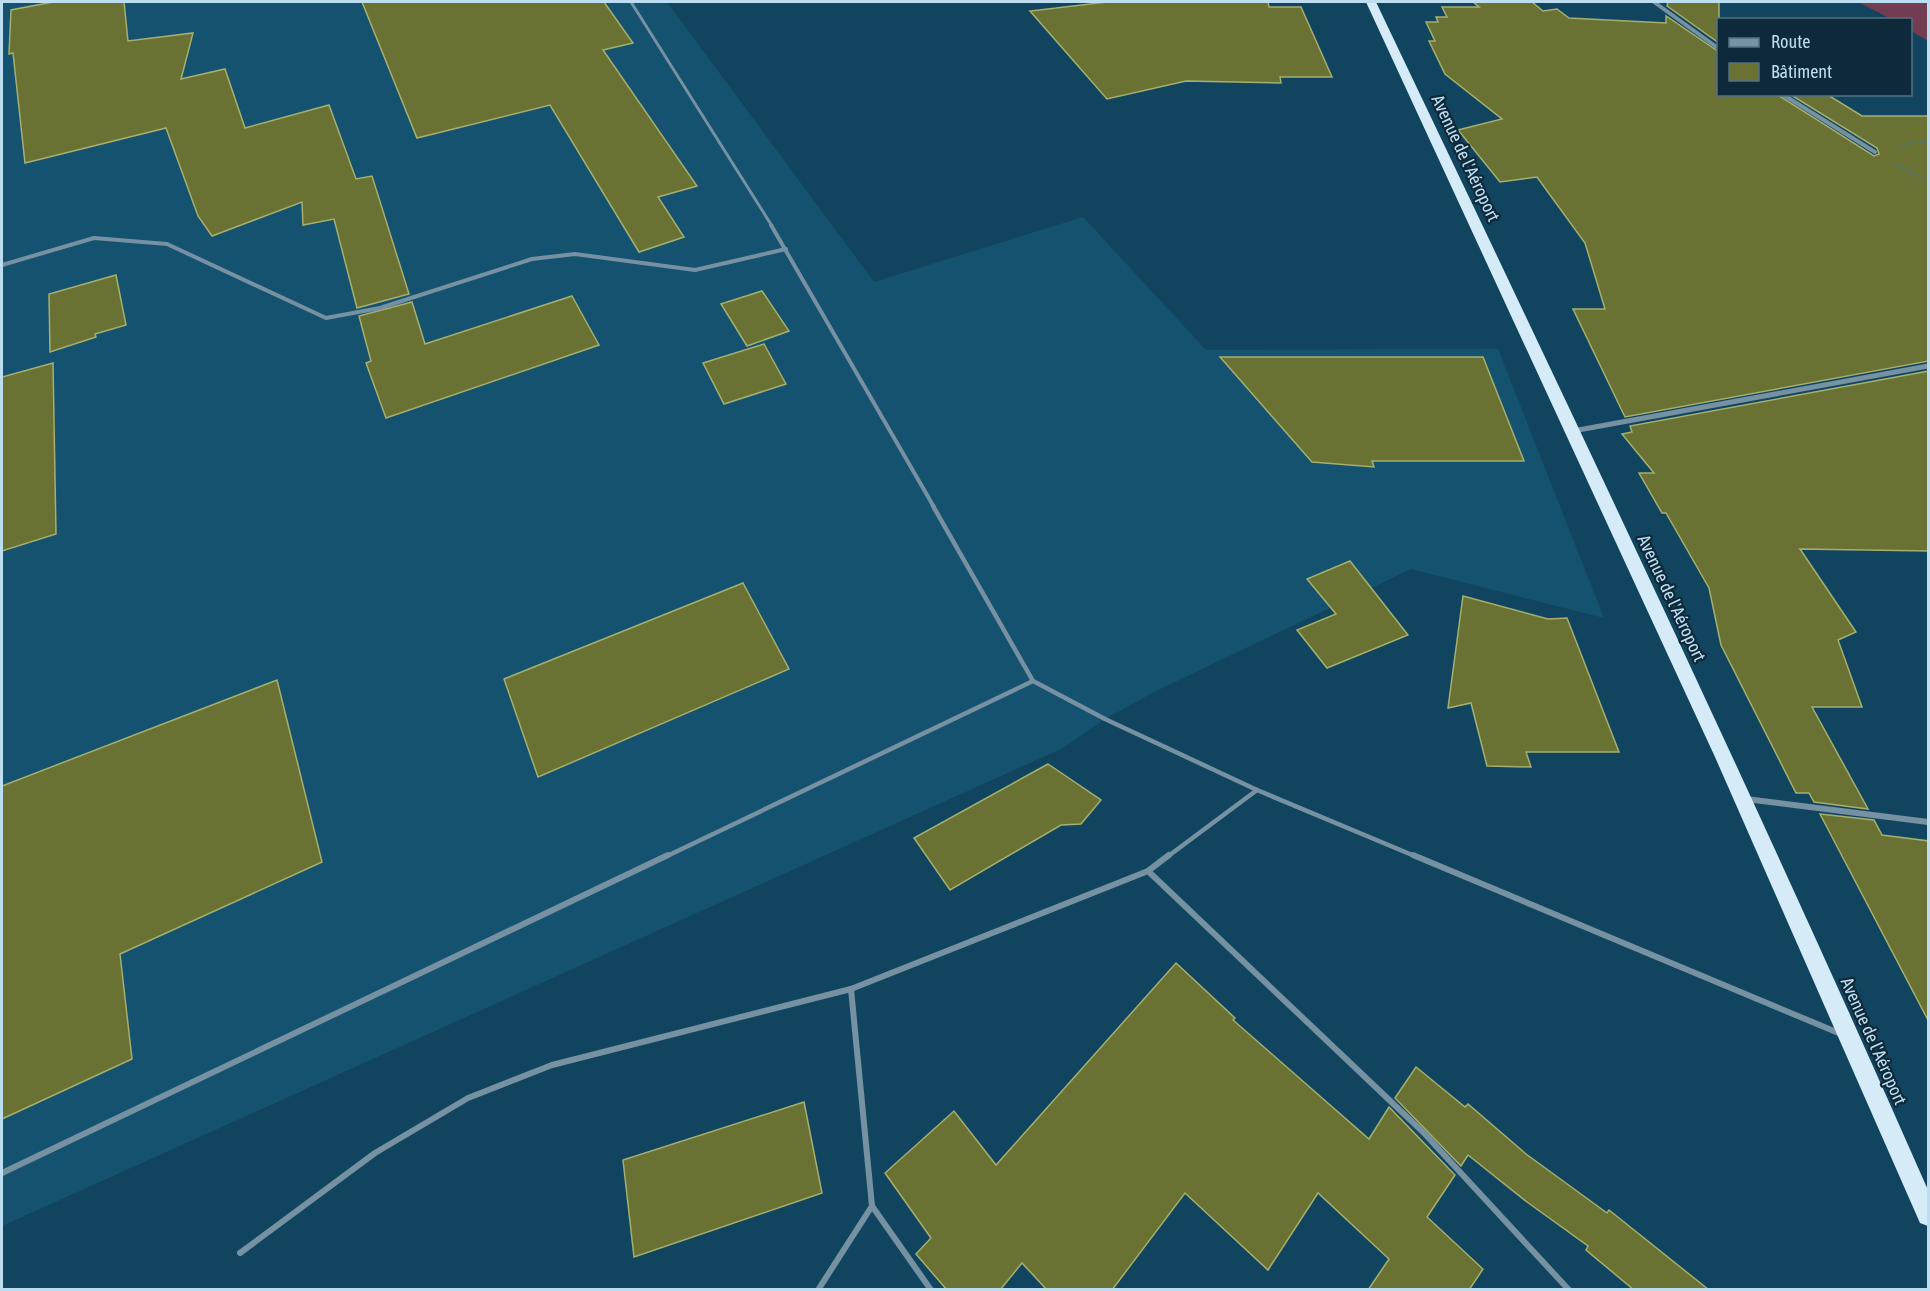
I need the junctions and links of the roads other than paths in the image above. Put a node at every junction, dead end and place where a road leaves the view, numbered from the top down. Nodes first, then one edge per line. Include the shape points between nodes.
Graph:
1 (631, 2) edge
2 (1371, 2) edge
3 (1653, 2) edge
4 (1717, 47) edge
5 (1785, 96) edge
6 (1875, 152) road end
7 (786, 249) junction
8 (2, 265) edge
9 (1929, 366) edge
10 (1573, 431) junction
11 (1033, 681) junction
12 (1257, 790) junction
13 (1743, 798) junction
14 (1929, 822) edge
15 (1148, 872) junction
16 (851, 989) junction
17 (1852, 1039) junction
18 (2, 1173) edge
19 (872, 1206) junction
20 (1929, 1215) edge
21 (240, 1253) dead end
22 (818, 1290) edge
23 (932, 1290) edge
24 (1569, 1290) edge

1 - 7 lane
2 - 10 highway, Avenue de l'Aéroport
3 - 4 street
5 - 6 street
7 - 8 lane via 695,270 575,254 532,259 380,308 326,318 167,243 94,238
7 - 11 lane
9 - 10 street
10 - 13 highway, Avenue de l'Aéroport
11 - 12 lane
11 - 18 lane
12 - 15 lane
12 - 17 lane
13 - 14 street
13 - 17 highway, Avenue de l'Aéroport
15 - 16 lane
15 - 24 lane via 1423,1132
16 - 19 lane
16 - 21 lane via 552,1065 468,1098 375,1153
17 - 20 highway, Avenue de l'Aéroport
19 - 22 lane
19 - 23 lane

